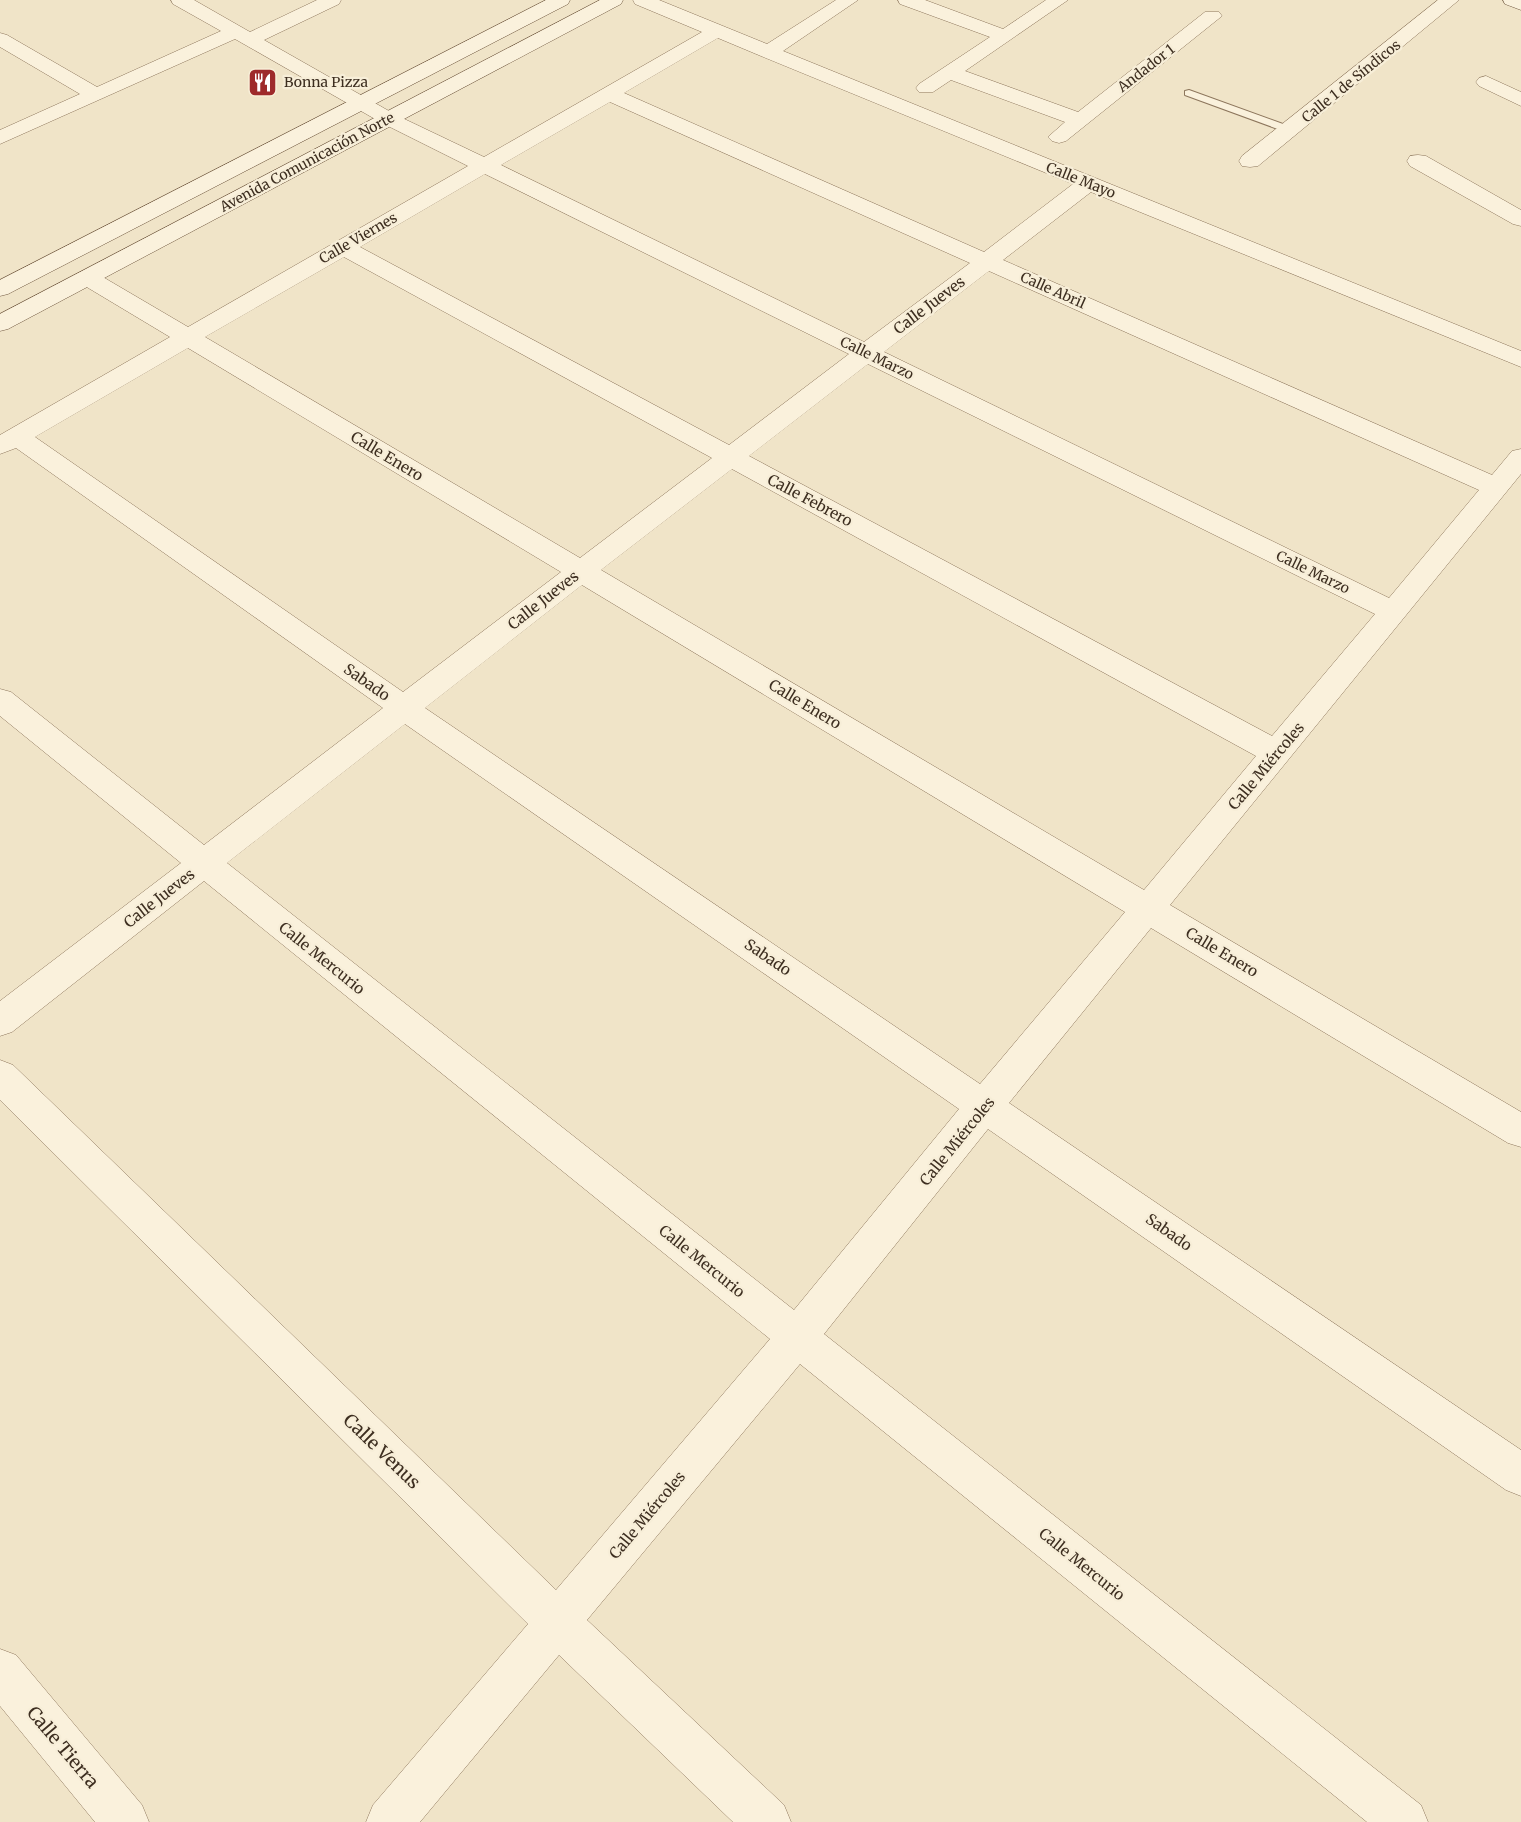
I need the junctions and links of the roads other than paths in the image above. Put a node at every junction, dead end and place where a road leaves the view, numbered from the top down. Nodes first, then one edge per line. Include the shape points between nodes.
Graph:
1 (180, 0) edge
2 (332, 0) edge
3 (561, 0) edge
4 (614, 0) edge
5 (642, 0) edge
6 (849, 0) edge
7 (907, 0) edge
8 (1059, 0) edge
9 (1450, 0) edge
10 (1512, 0) edge
11 (1521, 4) edge
12 (1212, 16) dead end
13 (717, 31) junction
14 (244, 35) junction
15 (1005, 36) junction
16 (0, 39) edge
17 (768, 52) junction
18 (948, 72) junction
19 (1486, 82) dead end
20 (926, 88) dead end
21 (609, 93) junction
22 (1189, 93) dead end
23 (96, 95) junction
24 (1521, 100) edge
25 (361, 103) junction
26 (389, 119) junction
27 (1080, 120) junction
28 (1290, 130) junction
29 (1059, 137) dead end
30 (0, 138) edge
31 (1250, 161) dead end
32 (1418, 161) dead end
33 (484, 166) junction
34 (1089, 183) junction
35 (1521, 219) edge
36 (343, 247) junction
37 (987, 261) junction
38 (88, 278) junction
39 (0, 290) edge
40 (0, 324) edge
41 (187, 337) junction
42 (866, 353) junction
43 (1521, 360) edge
44 (8, 441) edge
45 (730, 457) junction
46 (1521, 458) edge
47 (1496, 487) junction
48 (581, 571) junction
49 (1394, 612) junction
50 (0, 700) edge
51 (404, 708) junction
52 (1277, 753) junction
53 (204, 863) junction
54 (1149, 908) junction
55 (0, 1021) edge
56 (0, 1076) edge
57 (985, 1105) junction
58 (1521, 1131) edge
59 (797, 1337) junction
60 (1521, 1475) edge
61 (557, 1622) junction
62 (0, 1671) edge
63 (125, 1822) edge
64 (390, 1822) edge
65 (767, 1822) edge
66 (1404, 1822) edge

1 - 14 street, Calle Marzo
2 - 14 street
3 - 25 street, Avenida Comunicación Norte
4 - 26 street, Avenida Comunicación Norte
5 - 13 street, Calle Mayo
6 - 17 street
7 - 15 street
8 - 15 street
9 - 28 street, Calle 1 de Síndicos
10 - 11 street
12 - 27 street, Andador 1
13 - 17 street, Calle Mayo
13 - 21 street, Calle Viernes
14 - 23 street
14 - 25 street, Calle Marzo
15 - 18 street
16 - 23 street
17 - 34 street, Calle Mayo
18 - 20 street
18 - 27 street
19 - 24 street
21 - 33 street, Calle Viernes
21 - 37 street, Calle Abril
22 - 28 lane
23 - 30 street
25 - 26 street, Calle Marzo
25 - 39 street, Avenida Comunicación Norte
26 - 33 street, Calle Marzo
26 - 38 street, Avenida Comunicación Norte
27 - 29 street, Andador 1
28 - 31 street, Calle 1 de Síndicos
32 - 35 street
33 - 36 street, Calle Viernes
33 - 42 street, Calle Marzo
34 - 37 street, Calle Jueves
34 - 43 street, Calle Mayo
36 - 41 street, Calle Viernes
36 - 45 street, Calle Febrero
37 - 42 street, Calle Jueves
37 - 47 street, Calle Abril
38 - 40 street, Avenida Comunicación Norte
38 - 41 street, Calle Enero
41 - 44 street, Calle Viernes
41 - 48 street, Calle Enero
42 - 45 street, Calle Jueves
42 - 49 street, Calle Marzo
44 - 51 street, Sabado
45 - 48 street, Calle Jueves
45 - 52 street, Calle Febrero
46 - 47 street, Calle Miércoles
47 - 49 street, Calle Miércoles
48 - 51 street, Calle Jueves
48 - 54 street, Calle Enero
49 - 52 street, Calle Miércoles
50 - 53 street, Calle Mercurio
51 - 53 street, Calle Jueves
51 - 57 street, Sabado
52 - 54 street, Calle Miércoles
53 - 55 street, Calle Jueves
53 - 59 street, Calle Mercurio
54 - 57 street, Calle Miércoles
54 - 58 street, Calle Enero
56 - 61 street, Calle Venus
57 - 59 street, Calle Miércoles
57 - 60 street, Sabado
59 - 61 street, Calle Miércoles
59 - 66 street, Calle Mercurio
61 - 64 street, Calle Miércoles
61 - 65 street, Calle Venus
62 - 63 street, Calle Tierra

